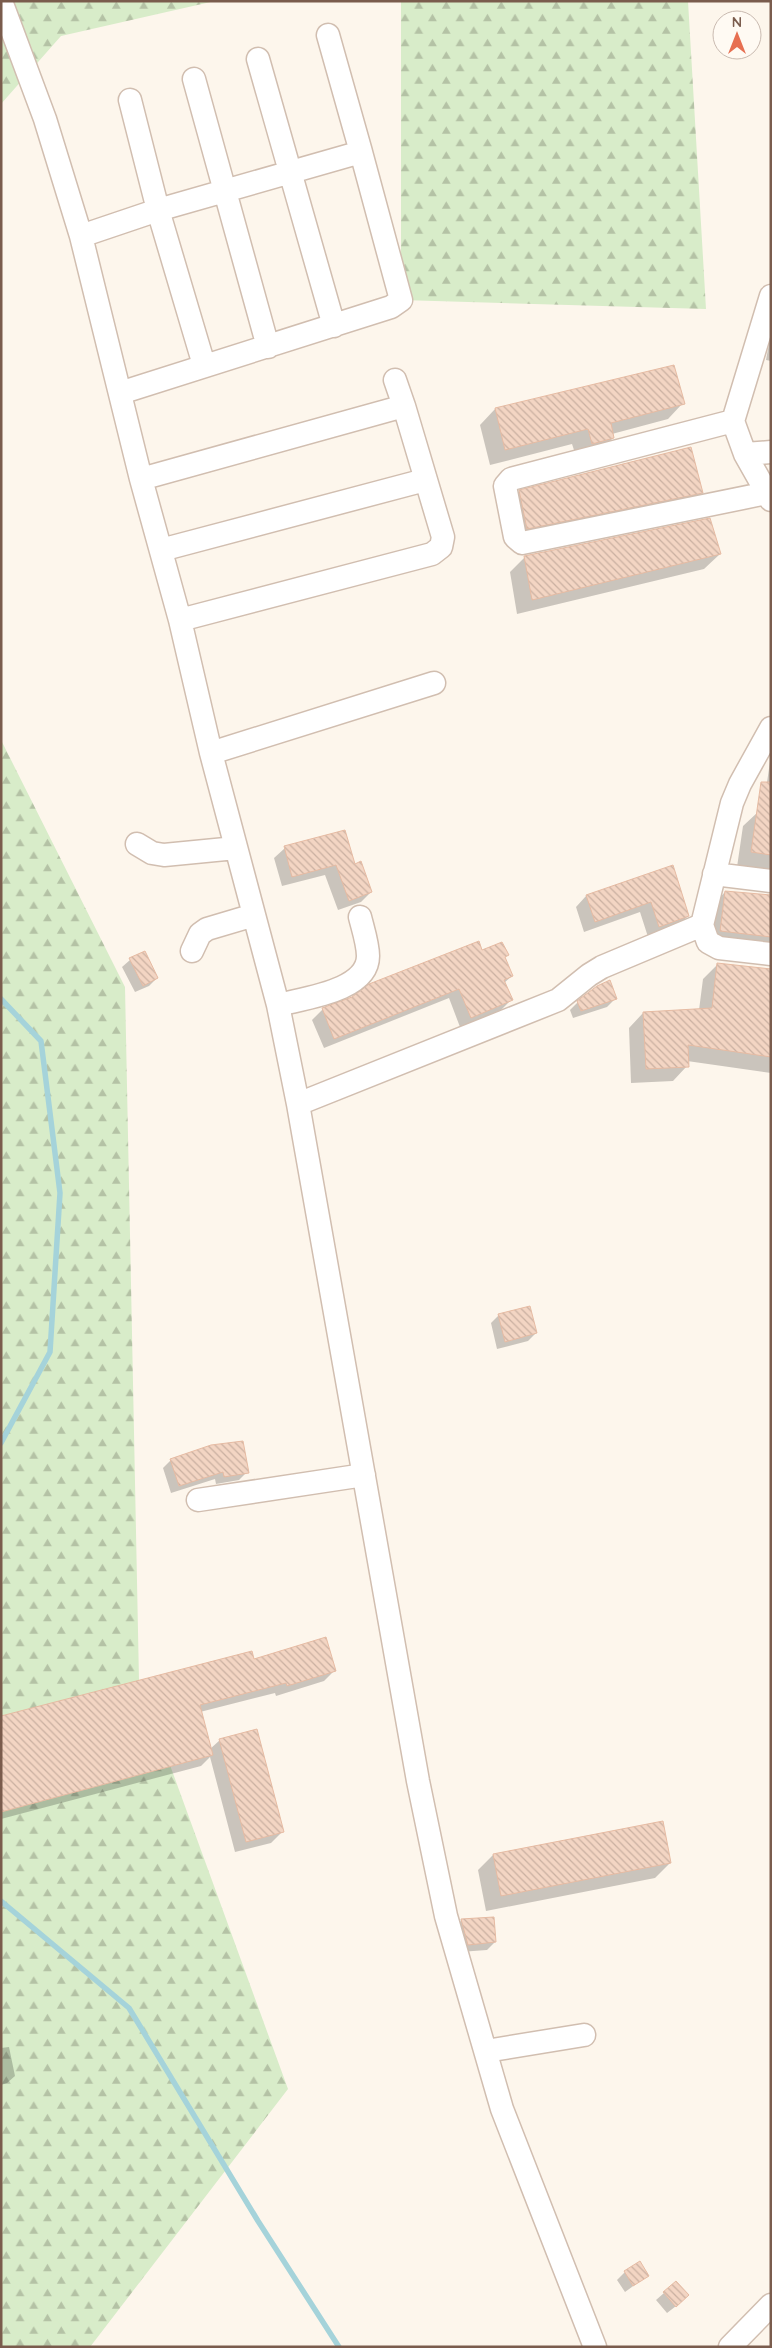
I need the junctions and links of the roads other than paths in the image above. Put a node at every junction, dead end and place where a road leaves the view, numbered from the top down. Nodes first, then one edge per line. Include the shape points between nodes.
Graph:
1 (1, 1) edge
2 (328, 35) dead end
3 (258, 59) dead end
4 (194, 79) dead end
5 (130, 100) dead end
6 (361, 152) junction
7 (290, 172) junction
8 (224, 192) junction
9 (158, 210) junction
10 (81, 236) junction
11 (771, 296) edge
12 (334, 326) junction
13 (268, 346) junction
14 (204, 365) junction
15 (396, 380) dead end
16 (120, 393) junction
17 (404, 406) junction
18 (733, 421) junction
19 (771, 452) edge
20 (745, 454) junction
21 (140, 479) junction
22 (425, 480) junction
23 (769, 497) edge
24 (161, 550) junction
25 (180, 620) junction
26 (434, 683) dead end
27 (771, 728) edge
28 (211, 753) junction
29 (137, 844) dead end
30 (236, 848) junction
31 (714, 874) junction
32 (771, 881) edge
33 (254, 915) junction
34 (360, 917) dead end
35 (702, 924) junction
36 (192, 951) dead end
37 (771, 954) edge
38 (278, 1005) junction
39 (298, 1104) junction
40 (364, 1475) junction
41 (198, 1500) dead end
42 (584, 2036) dead end
43 (486, 2052) junction
44 (771, 2305) edge
45 (595, 2347) edge
46 (730, 2347) edge

1 - 10 street via 45,119
2 - 6 street
3 - 7 street
4 - 8 street
5 - 9 street
6 - 7 street
6 - 12 street via 400,300 391,307
7 - 8 street
7 - 12 street
8 - 9 street
8 - 13 street
9 - 10 street
9 - 14 street
10 - 16 street
11 - 18 street
12 - 13 street
13 - 14 street
14 - 16 street
15 - 17 street
16 - 21 street
17 - 21 street
17 - 22 street
18 - 20 street
18 - 23 street via 511,479 505,486 515,537 522,543
19 - 20 street
20 - 23 street
21 - 24 street
22 - 24 street
22 - 25 street via 443,537 441,547 432,554
24 - 25 street
25 - 28 street
26 - 28 street
27 - 31 street via 732,803
28 - 30 street
29 - 30 street via 152,853 164,855
30 - 33 street
31 - 32 street
31 - 35 street
33 - 36 street via 206,929
33 - 38 street
34 - 38 street via 368,957 363,974 349,985
35 - 37 street via 708,942 718,948
35 - 39 street via 602,967 558,1000
38 - 39 street
39 - 40 street
40 - 41 street
40 - 43 street via 418,1781 446,1916
42 - 43 street
43 - 45 street via 502,2109
44 - 46 street

